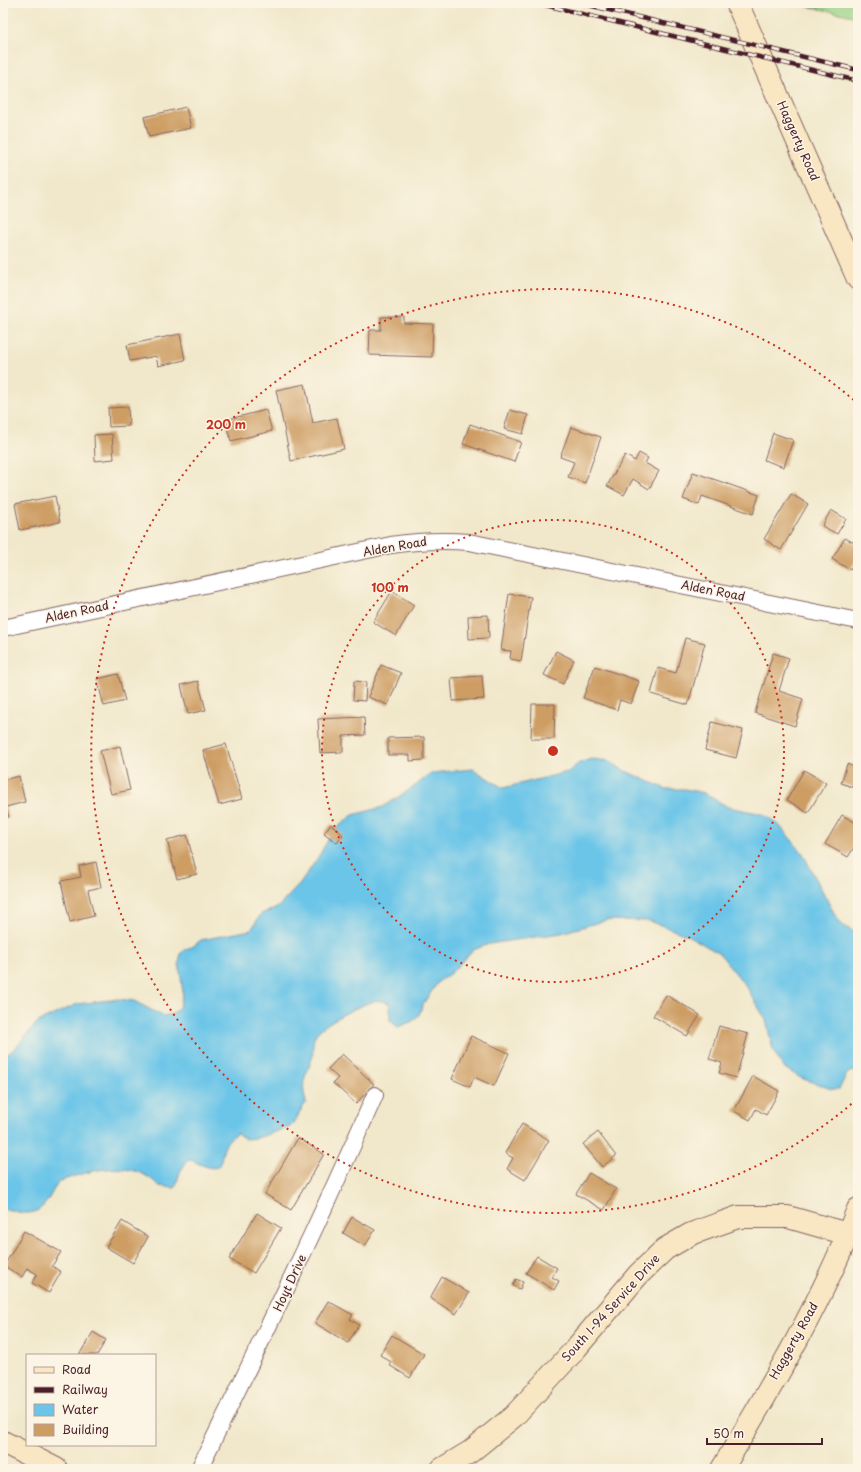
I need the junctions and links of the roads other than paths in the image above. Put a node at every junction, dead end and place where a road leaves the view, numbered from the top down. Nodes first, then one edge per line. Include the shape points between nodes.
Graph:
1 (737, 3) edge
2 (858, 279) edge
3 (858, 621) edge
4 (3, 628) edge
5 (374, 1095) dead end
6 (858, 1209) edge
7 (853, 1235) edge
8 (3, 1442) edge
9 (56, 1469) edge
10 (199, 1469) edge
11 (442, 1469) edge
12 (722, 1469) edge

1 - 2 main road, Haggerty Road
3 - 4 street, Alden Road via 469,542 441,540 391,545
5 - 10 street, Hoyt Drive via 307,1248
6 - 7 main road, Haggerty Road
7 - 11 main road, South I-94 Service Drive via 788,1217 738,1217 691,1234 665,1249 638,1275 514,1416 470,1452
7 - 12 main road, Haggerty Road
8 - 9 main road

